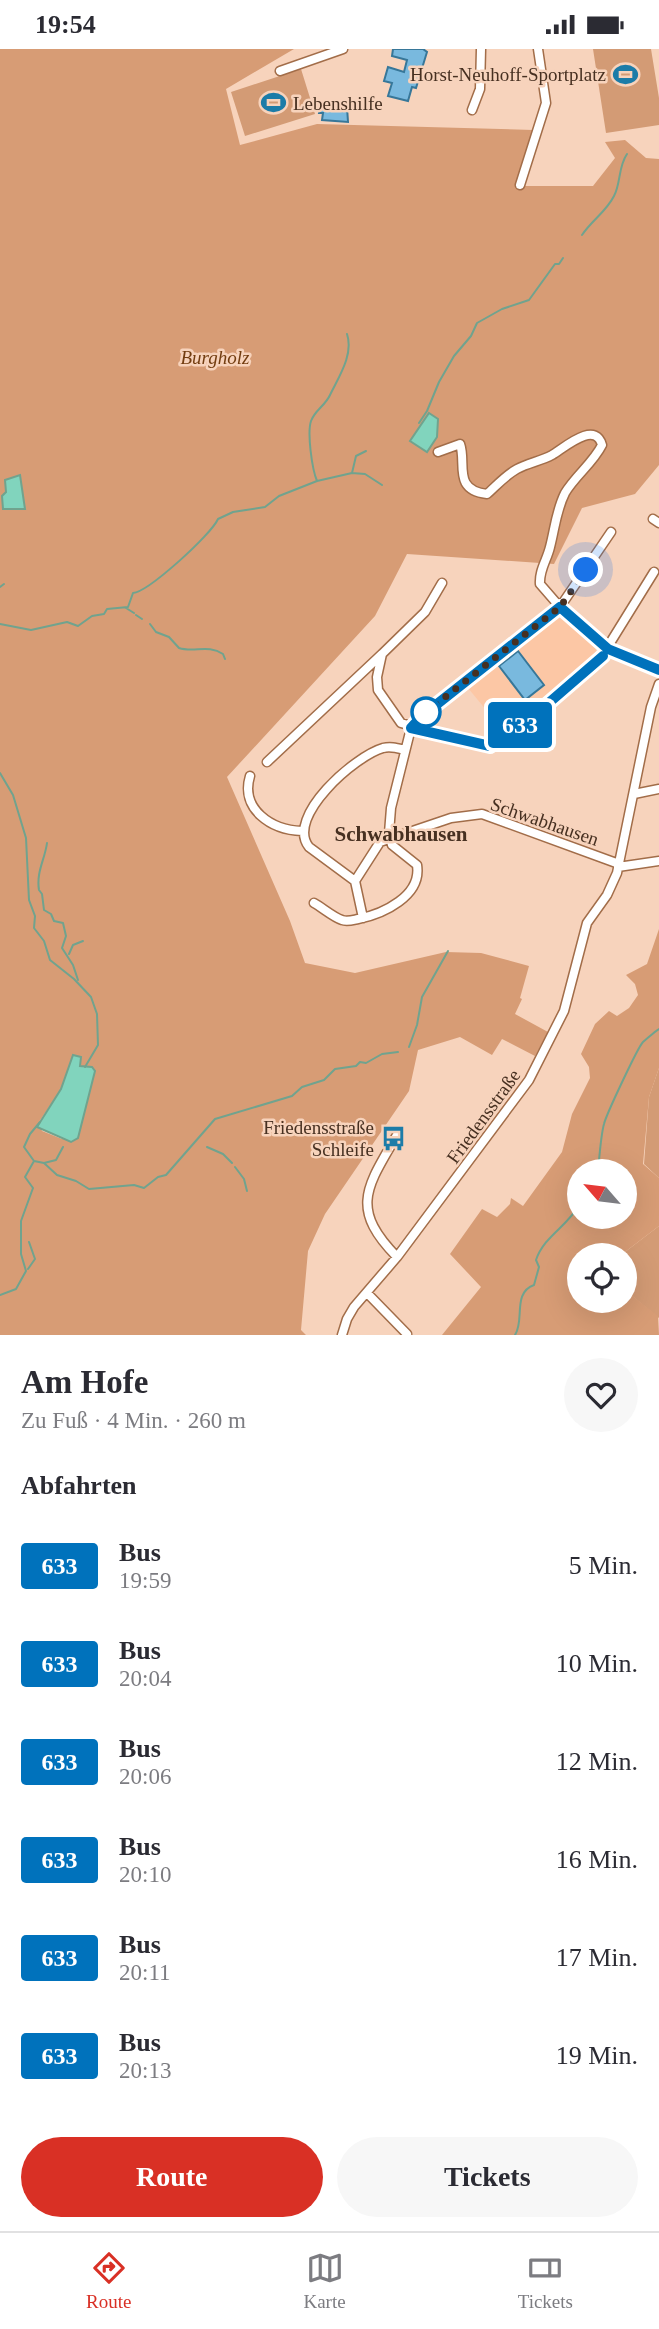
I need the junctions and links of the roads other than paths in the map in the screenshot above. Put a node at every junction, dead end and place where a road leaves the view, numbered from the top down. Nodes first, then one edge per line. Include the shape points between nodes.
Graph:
1 (343, 49) edge
2 (481, 49) edge
3 (538, 49) edge
4 (280, 71) dead end
5 (472, 110) dead end
6 (520, 185) dead end
7 (438, 452) dead end
8 (611, 532) dead end
9 (654, 572) dead end
10 (442, 583) dead end
11 (560, 607) junction
12 (608, 649) junction
13 (382, 654) junction
14 (659, 670) edge
15 (659, 684) edge
16 (411, 728) junction
17 (405, 750) junction
18 (267, 762) dead end
19 (250, 776) dead end
20 (659, 789) edge
21 (634, 794) junction
22 (302, 831) junction
23 (389, 838) junction
24 (659, 861) edge
25 (619, 865) junction
26 (355, 881) junction
27 (314, 903) dead end
28 (363, 918) junction
29 (397, 1135) dead end
30 (397, 1257) junction
31 (367, 1293) junction
32 (407, 1333) edge
33 (342, 1335) edge

1 - 4 street
2 - 5 street via 480,89
3 - 6 street via 546,103
7 - 11 street via 460,444 463,478 487,494 516,470 553,455 569,442 587,436 601,439 597,455 566,491 556,513 540,575 541,587
8 - 11 street
9 - 12 street
10 - 13 street via 425,612
11 - 12 street
11 - 16 street
12 - 14 street
12 - 16 street via 544,707 490,746
13 - 16 street via 379,689 401,723
13 - 18 street
15 - 21 street, Friedensstraße
16 - 17 street
17 - 22 street via 381,749 342,775 313,808
17 - 23 street
19 - 22 street via 246,795 253,809 281,828
20 - 21 street
21 - 25 street, Friedensstraße
22 - 26 street via 309,847
23 - 25 street, Schwabhausen via 451,818 482,814
23 - 26 street, Schwabhausen via 376,845
23 - 28 street via 415,863 417,879 396,905
24 - 25 street
25 - 30 street, Friedensstraße via 611,889 587,923 564,1011 529,1080
26 - 28 street
27 - 28 street via 342,920
29 - 30 street via 373,1178 367,1207 373,1230
30 - 31 street, Friedensstraße
31 - 32 street
31 - 33 street, Friedensstraße via 347,1319

